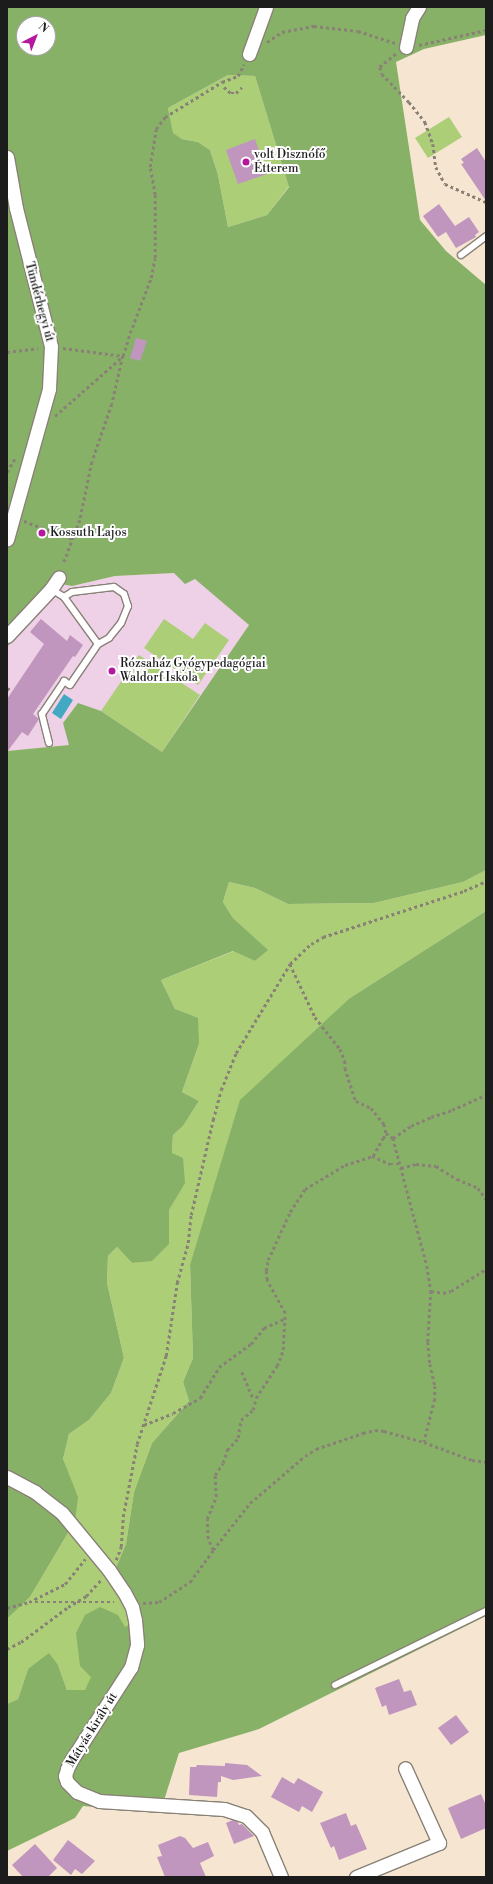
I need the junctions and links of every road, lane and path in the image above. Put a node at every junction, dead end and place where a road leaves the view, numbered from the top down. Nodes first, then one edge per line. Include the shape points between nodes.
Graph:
1 (266, 7) edge
2 (418, 7) edge
3 (486, 30) edge
4 (406, 47) junction
5 (249, 54) junction
6 (224, 87) dead end
7 (242, 87) dead end
8 (7, 157) edge
9 (486, 202) edge
10 (486, 236) edge
11 (461, 255) dead end
12 (123, 356) junction
13 (51, 421) dead end
14 (13, 517) junction
15 (7, 539) edge
16 (73, 539) junction
17 (59, 577) joint
18 (51, 589) junction
19 (64, 597) junction
20 (7, 636) edge
21 (98, 644) junction
22 (7, 688) edge
23 (10, 690) dead end
24 (49, 743) dead end
25 (486, 881) edge
26 (290, 964) junction
27 (486, 1095) edge
28 (387, 1134) junction
29 (393, 1138) junction
30 (372, 1156) junction
31 (400, 1164) junction
32 (401, 1168) junction
33 (486, 1199) edge
34 (486, 1269) edge
35 (430, 1291) junction
36 (286, 1318) junction
37 (242, 1372) dead end
38 (255, 1401) junction
39 (144, 1425) junction
40 (424, 1442) junction
41 (486, 1462) edge
42 (7, 1477) edge
43 (92, 1550) junction
44 (213, 1550) junction
45 (109, 1570) junction
46 (29, 1602) junction
47 (78, 1602) junction
48 (130, 1603) junction
49 (7, 1608) edge
50 (486, 1611) edge
51 (7, 1649) edge
52 (336, 1685) dead end
53 (405, 1768) dead end
54 (281, 1877) edge
55 (356, 1877) edge

1 - 5 street
2 - 4 street via 412,18
3 - 4 path
4 - 5 path via 358,31 314,26 282,32
4 - 9 path via 380,66 382,74 425,122 433,144 436,167 445,184
5 - 12 path via 238,76 222,82 165,117 156,129 150,167 155,194 155,258 151,278
6 - 7 path via 231,93 236,93
8 - 14 street, Tündérhegyi út via 16,208 51,346 48,389
10 - 11 lane
12 - 13 path
12 - 16 path via 112,404 92,462 80,520
14 - 15 street, Tündérhegyi út
14 - 16 path
16 - 17 path
17 - 18 street
18 - 19 lane
18 - 20 street
19 - 21 lane
19 - 21 lane via 72,592 114,587 124,594 128,606 121,623 109,638
21 - 24 lane via 70,685 64,681 42,714
22 - 23 path
25 - 26 path via 464,891 323,937 311,944
26 - 28 path via 315,1017 340,1049 356,1101 371,1108 384,1124
26 - 39 path via 236,1053 221,1090 191,1215 188,1244 177,1283 166,1356
27 - 29 path via 411,1126
28 - 29 path
28 - 30 path
29 - 31 path
30 - 31 path via 390,1164
30 - 36 path via 345,1165 305,1189 290,1212 268,1260 266,1271 267,1280 284,1308
31 - 32 path
32 - 33 path via 416,1164 436,1166 478,1188
32 - 35 path via 427,1266
34 - 35 path via 451,1291
35 - 40 path via 428,1342 435,1399
36 - 38 path via 280,1360
36 - 39 path via 264,1328 251,1344 219,1367 200,1398
37 - 38 path
38 - 44 path via 253,1410 242,1420 238,1438 227,1450 215,1476 216,1497 207,1519 208,1539
39 - 45 path via 134,1455 123,1517 121,1547
40 - 41 path via 472,1460
40 - 44 path via 396,1433 375,1430 316,1449 250,1503
42 - 43 street, Mátyás király út via 35,1492 62,1513
43 - 45 street, Mátyás király út
43 - 46 path via 66,1584
44 - 48 path via 190,1582 165,1600 153,1604
45 - 47 path via 92,1591
45 - 48 street, Mátyás király út
46 - 47 path
46 - 49 path
47 - 48 path
47 - 51 path
48 - 54 street, Mátyás király út via 136,1632 135,1657 125,1679 67,1769 67,1782 77,1792 100,1801 224,1809 246,1816 262,1832
50 - 52 lane
53 - 55 street via 438,1842

